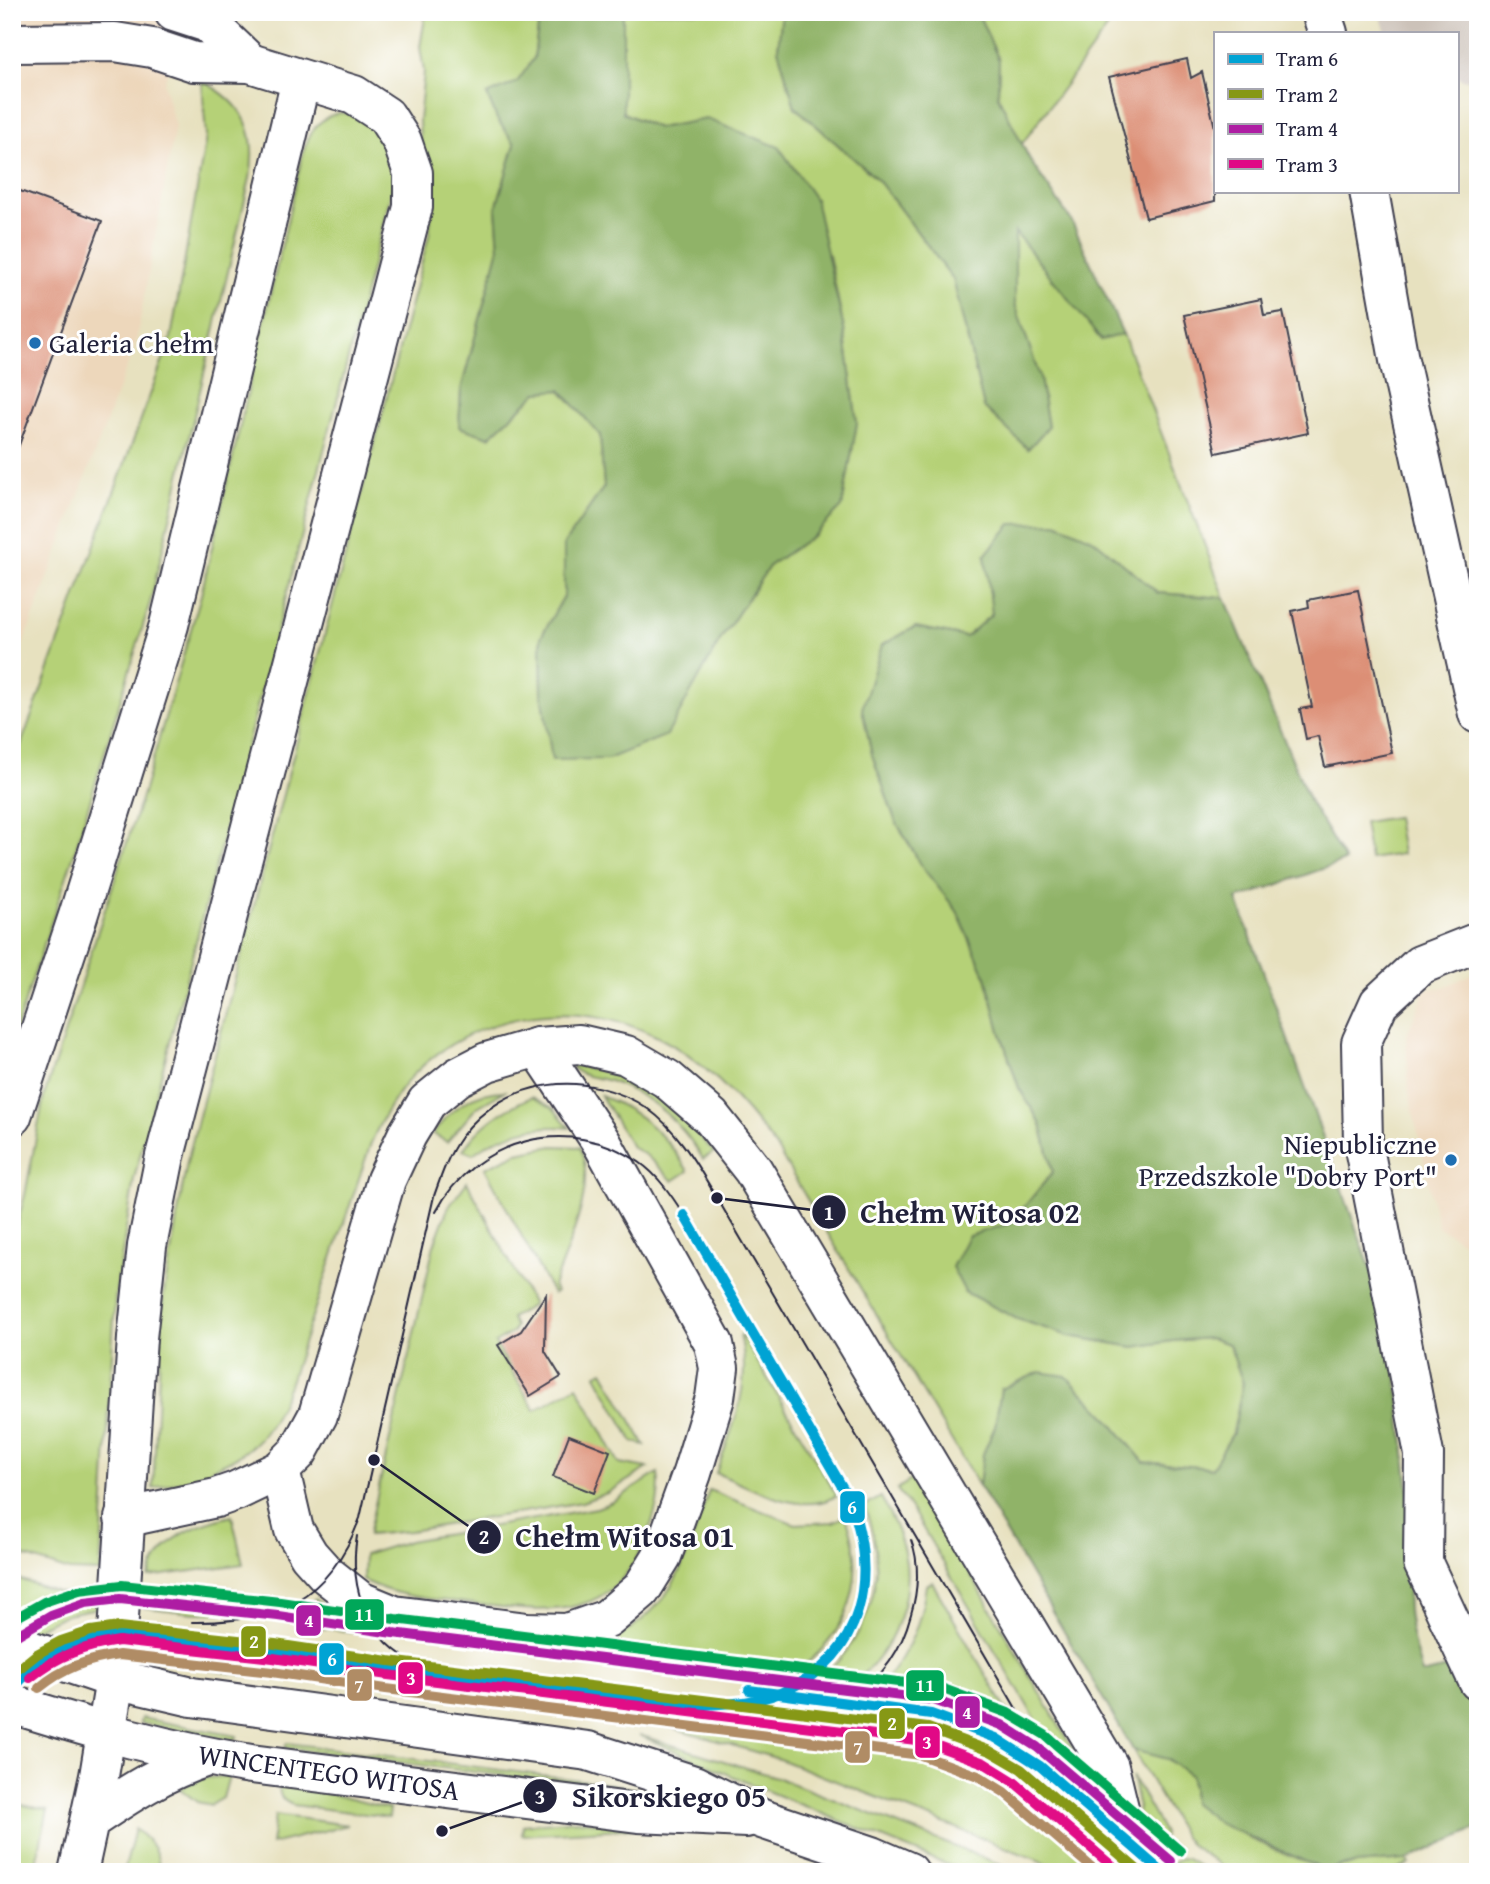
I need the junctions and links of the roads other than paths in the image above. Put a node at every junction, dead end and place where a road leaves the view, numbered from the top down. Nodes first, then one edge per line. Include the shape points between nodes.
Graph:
1 (174, 12) edge
2 (1321, 12) edge
3 (1328, 32) edge
4 (12, 43) edge
5 (250, 63) junction
6 (301, 80) junction
7 (1369, 192) edge
8 (1478, 714) edge
9 (1478, 942) edge
10 (538, 1047) junction
11 (12, 1116) edge
12 (279, 1470) junction
13 (124, 1518) junction
14 (12, 1644) edge
15 (115, 1679) junction
16 (1478, 1681) edge
17 (12, 1704) edge
18 (107, 1734) junction
19 (207, 1757) junction
20 (762, 1819) junction
21 (90, 1820) junction
22 (78, 1872) edge
23 (909, 1872) edge
24 (1106, 1872) edge

1 - 5 street via 208,23
2 - 3 street
4 - 5 street via 115,42 194,62
5 - 6 street
6 - 11 street via 169,625
6 - 13 street via 354,95 386,117 402,141 413,173 413,207 164,1156 147,1246
7 - 8 street via 1399,360
9 - 16 street via 1420,965 1379,1003 1361,1043 1363,1143 1424,1454 1423,1563
10 - 12 street via 487,1062 458,1077 427,1102 386,1180 318,1415 298,1452
10 - 12 street via 602,1143 714,1344 719,1368 715,1398 662,1556 641,1590 607,1619 566,1633 394,1615 360,1601 309,1555 294,1530
10 - 24 street via 579,1044 626,1055 667,1079 710,1117 753,1170 1110,1767 1120,1812
12 - 13 street via 216,1498
13 - 15 street
14 - 15 street, WINCENTEGO WITOSA
15 - 18 street
15 - 20 street, WINCENTEGO WITOSA via 249,1706 588,1751 694,1785
17 - 18 street, WINCENTEGO WITOSA
18 - 19 street, WINCENTEGO WITOSA
18 - 21 street
19 - 20 street, WINCENTEGO WITOSA via 638,1813
19 - 21 street via 144,1783
20 - 23 street, WINCENTEGO WITOSA
21 - 22 street

